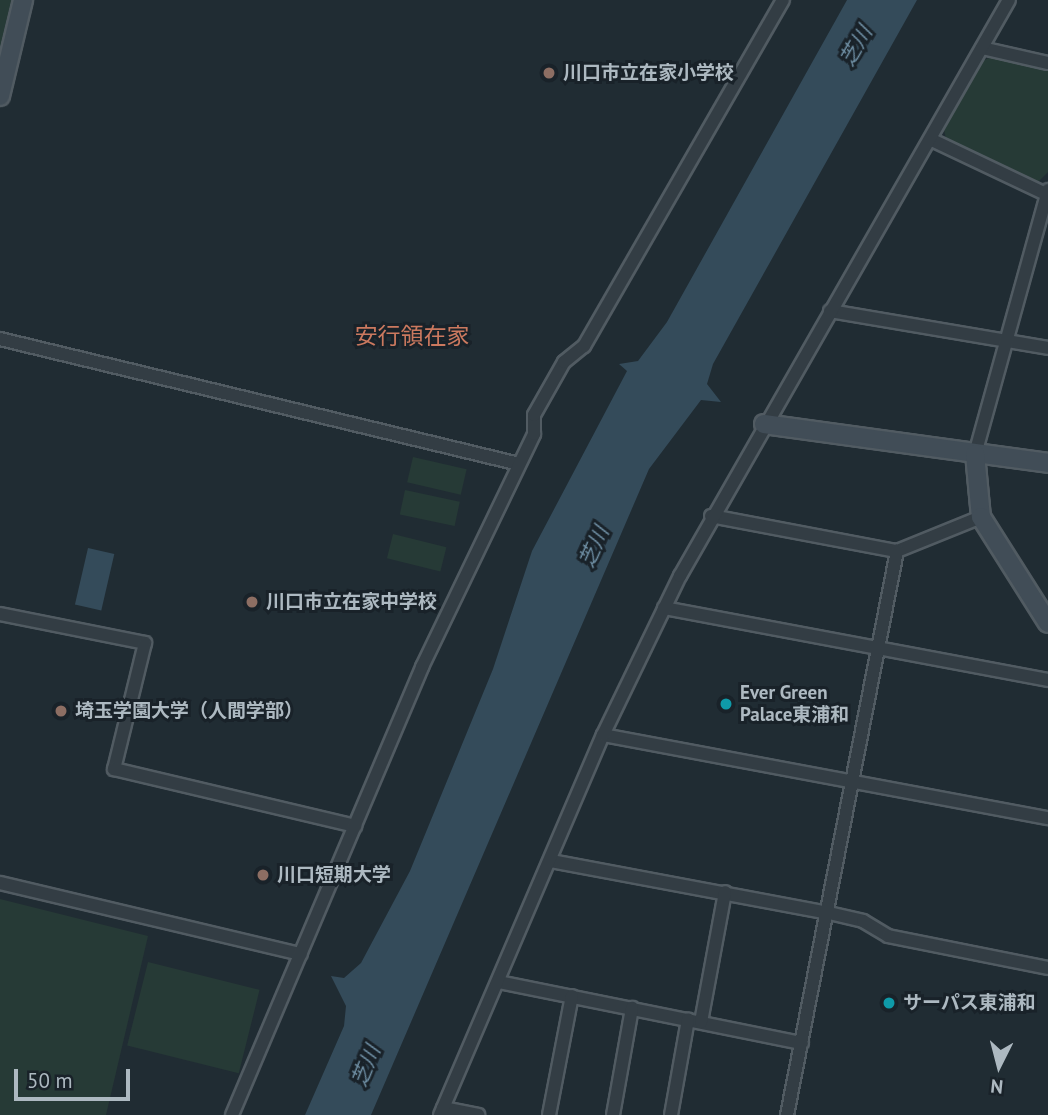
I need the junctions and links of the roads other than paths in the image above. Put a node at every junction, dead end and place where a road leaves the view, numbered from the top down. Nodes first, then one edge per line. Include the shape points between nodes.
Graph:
1 (23, 0) edge
2 (783, 0) edge
3 (1009, 0) edge
4 (982, 48) junction
5 (1048, 63) edge
6 (0, 96) edge
7 (932, 140) junction
8 (1048, 193) edge
9 (830, 311) junction
10 (0, 339) edge
11 (1007, 342) junction
12 (1048, 348) edge
13 (764, 424) junction
14 (975, 454) junction
15 (1048, 463) edge
16 (519, 464) junction
17 (711, 516) junction
18 (981, 517) junction
19 (897, 551) junction
20 (664, 608) junction
21 (0, 614) edge
22 (1048, 622) edge
23 (880, 648) junction
24 (1048, 680) edge
25 (603, 735) junction
26 (853, 782) junction
27 (1048, 818) edge
28 (355, 826) junction
29 (551, 861) junction
30 (0, 883) edge
31 (725, 892) junction
32 (829, 913) junction
33 (301, 954) junction
34 (1048, 968) edge
35 (499, 982) junction
36 (572, 996) junction
37 (632, 1009) junction
38 (694, 1021) junction
39 (802, 1043) junction
40 (442, 1111) edge
41 (233, 1115) edge
42 (478, 1115) edge
43 (549, 1115) edge
44 (613, 1115) edge
45 (671, 1115) edge
46 (787, 1115) edge

1 - 6 street
2 - 16 street via 584,346 558,372 534,415 534,434
3 - 4 street
4 - 5 street
4 - 7 street
7 - 8 street
7 - 9 street
8 - 11 street
9 - 11 street
9 - 13 street
10 - 16 street
11 - 12 street
11 - 14 street
13 - 14 street
13 - 17 street
14 - 15 street
14 - 18 street
16 - 28 street
17 - 19 street
17 - 20 street
18 - 19 street
18 - 22 street
19 - 23 street
20 - 23 street
20 - 25 street
21 - 28 street via 145,643 114,769
23 - 24 street
23 - 26 street
25 - 26 street
25 - 29 street
26 - 27 street
26 - 32 street
28 - 33 street
29 - 31 street
29 - 35 street
30 - 33 street
31 - 32 street
31 - 38 street
32 - 34 street via 863,921 888,936
32 - 39 street
33 - 41 street
35 - 36 street
35 - 40 street
36 - 37 street
36 - 43 street
37 - 38 street
37 - 44 street
38 - 39 street
38 - 45 street
39 - 46 street
40 - 42 street

